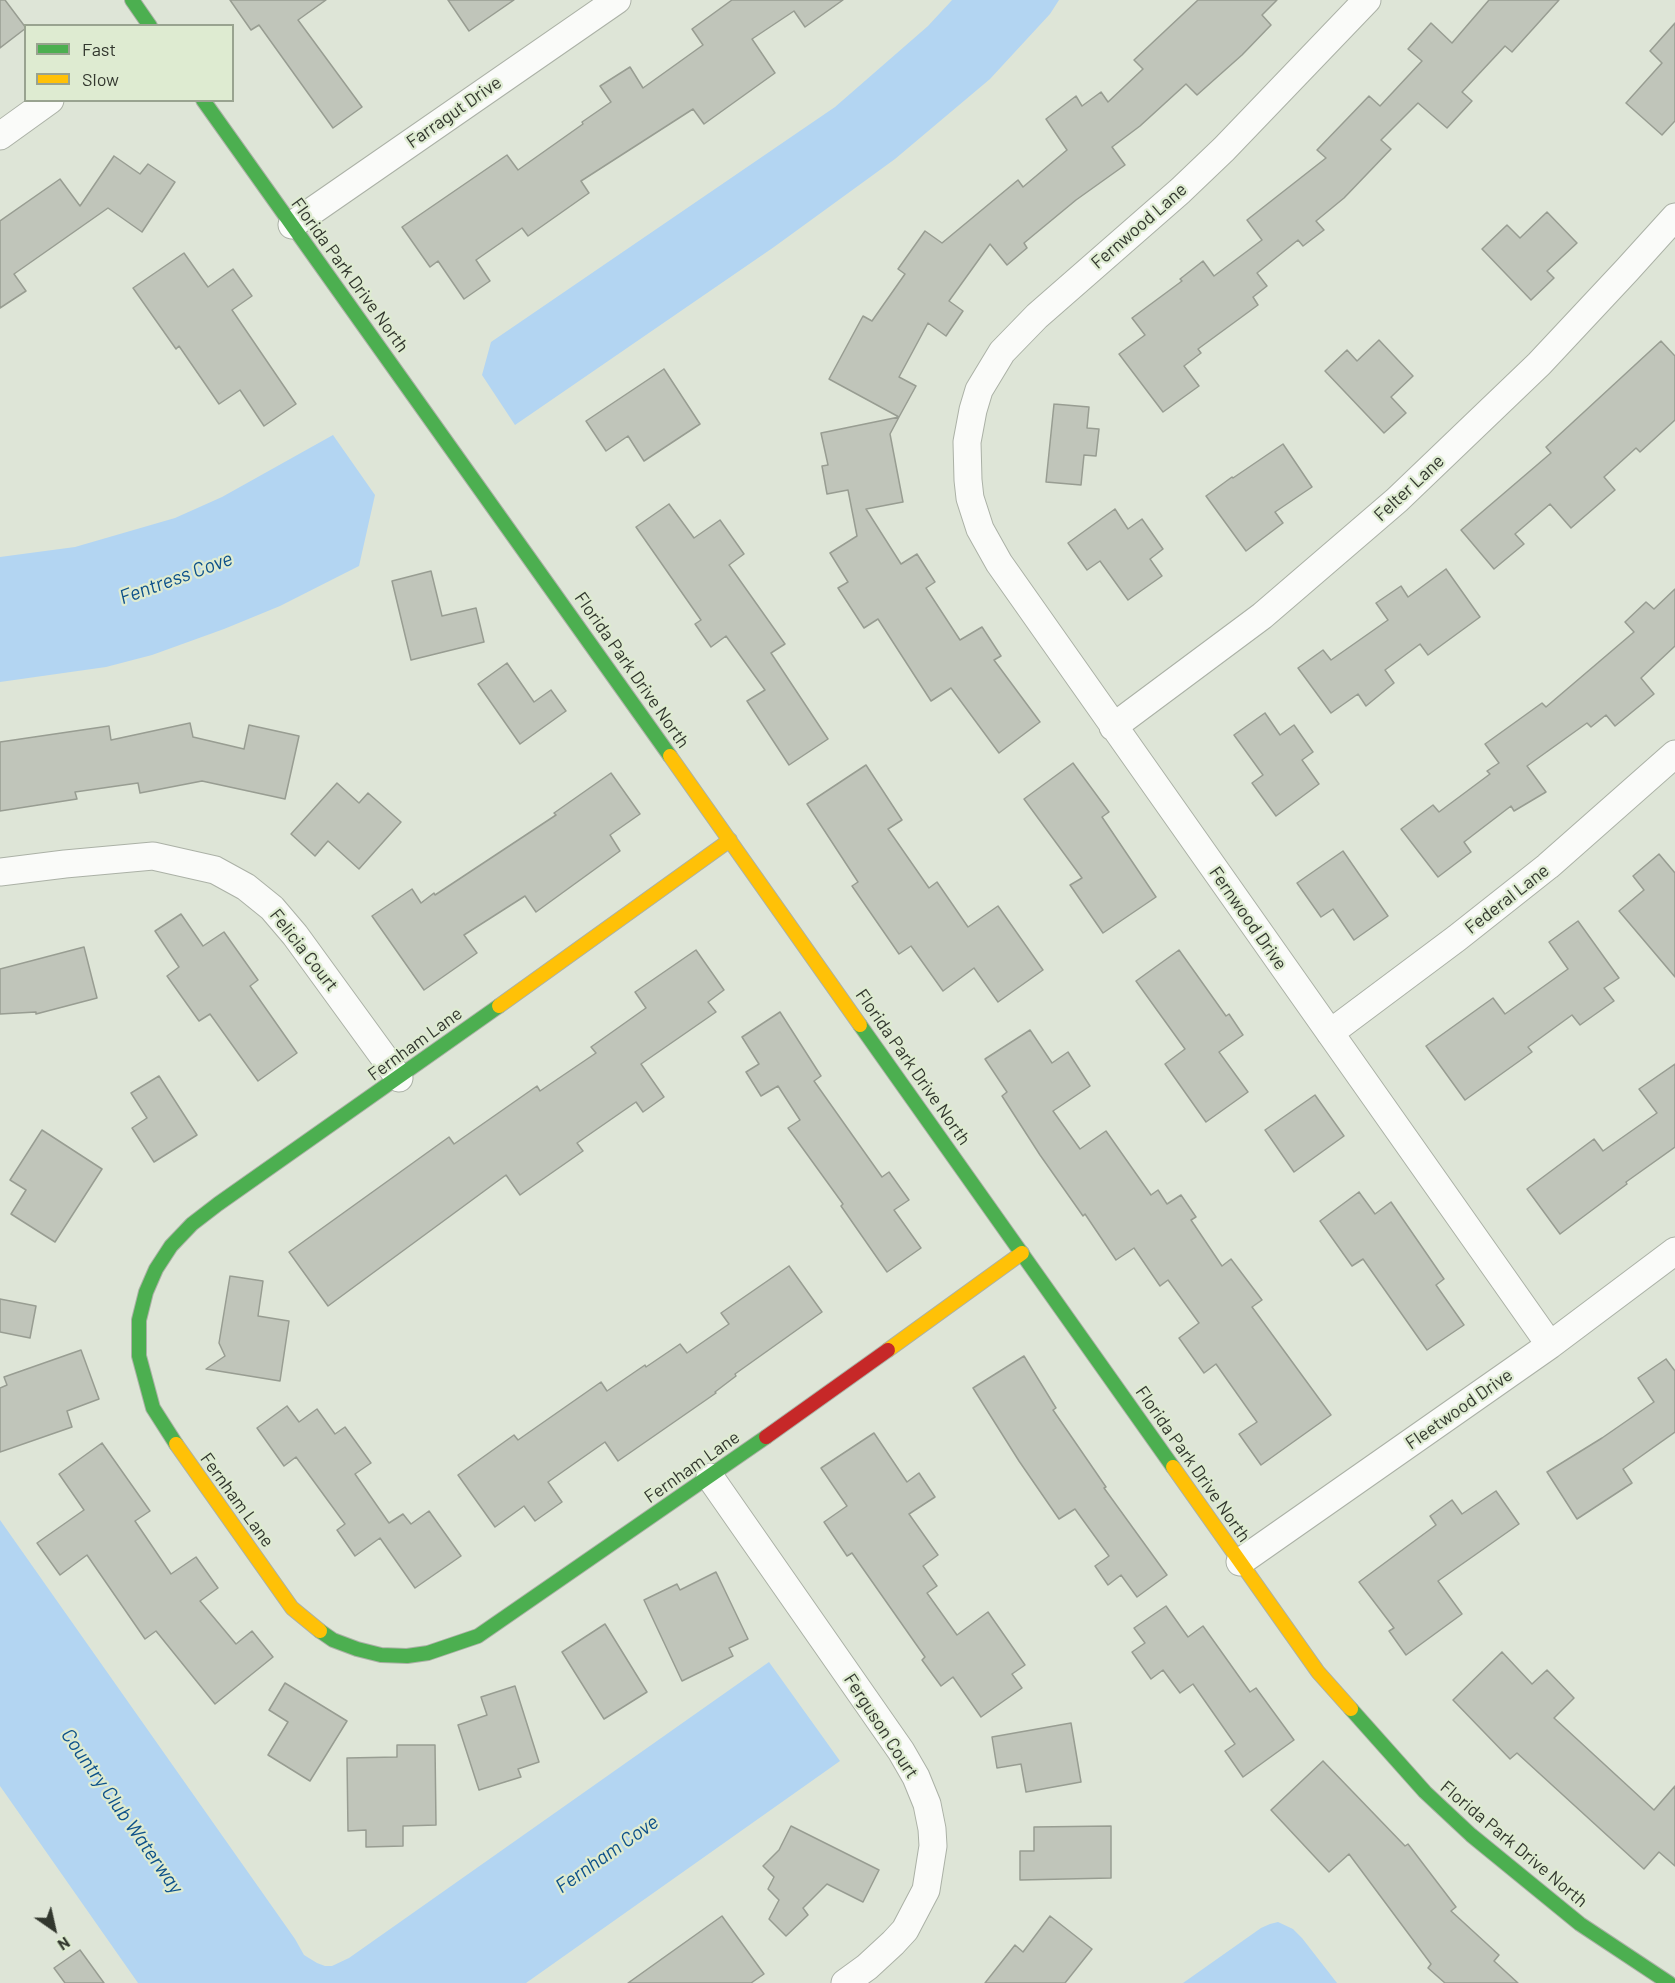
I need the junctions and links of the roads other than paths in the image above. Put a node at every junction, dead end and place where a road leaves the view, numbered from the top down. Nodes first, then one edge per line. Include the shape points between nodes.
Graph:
1 (132, 0) edge
2 (1367, 0) edge
3 (606, 3) edge
4 (149, 24) edge
5 (47, 102) edge
6 (204, 102) edge
7 (0, 136) edge
8 (1675, 217) edge
9 (292, 225) junction
10 (968, 480) joint
11 (1113, 727) junction
12 (1675, 754) edge
13 (730, 840) junction
14 (0, 872) edge
15 (1330, 1034) junction
16 (399, 1078) junction
17 (1675, 1251) edge
18 (1022, 1253) junction
19 (1550, 1344) junction
20 (710, 1477) junction
21 (1240, 1562) junction
22 (845, 1983) edge
23 (1669, 1983) edge

1 - 4 street
2 - 10 street, Fernwood Lane via 1180,191 1037,316 1002,352 973,410 967,442
3 - 9 street, Farragut Drive
5 - 7 street
6 - 9 street, Florida Park Drive North
8 - 11 street, Felter Lane via 1539,364 1397,500 1262,616
9 - 13 street, Florida Park Drive North
10 - 11 street, Fernwood Drive via 974,512 988,544
11 - 15 street, Fernwood Drive
12 - 15 street, Federal Lane via 1548,866
13 - 16 street, Fernham Lane
13 - 18 street, Florida Park Drive North
14 - 16 street, Felicia Court via 153,856 215,870 246,887 272,908
15 - 19 street, Fernwood Drive
16 - 20 street, Fernham Lane via 192,1224 156,1269 139,1320 139,1356 153,1408 292,1608 333,1640 357,1650 407,1656 448,1647 478,1636
17 - 19 street, Fleetwood Drive
18 - 20 street, Fernham Lane
18 - 21 street, Florida Park Drive North
19 - 21 street, Fleetwood Drive
20 - 22 street, Ferguson Court via 901,1751 927,1804 933,1846 926,1890 894,1943
21 - 23 street, Florida Park Drive North via 1318,1671 1425,1792 1471,1835 1581,1924

